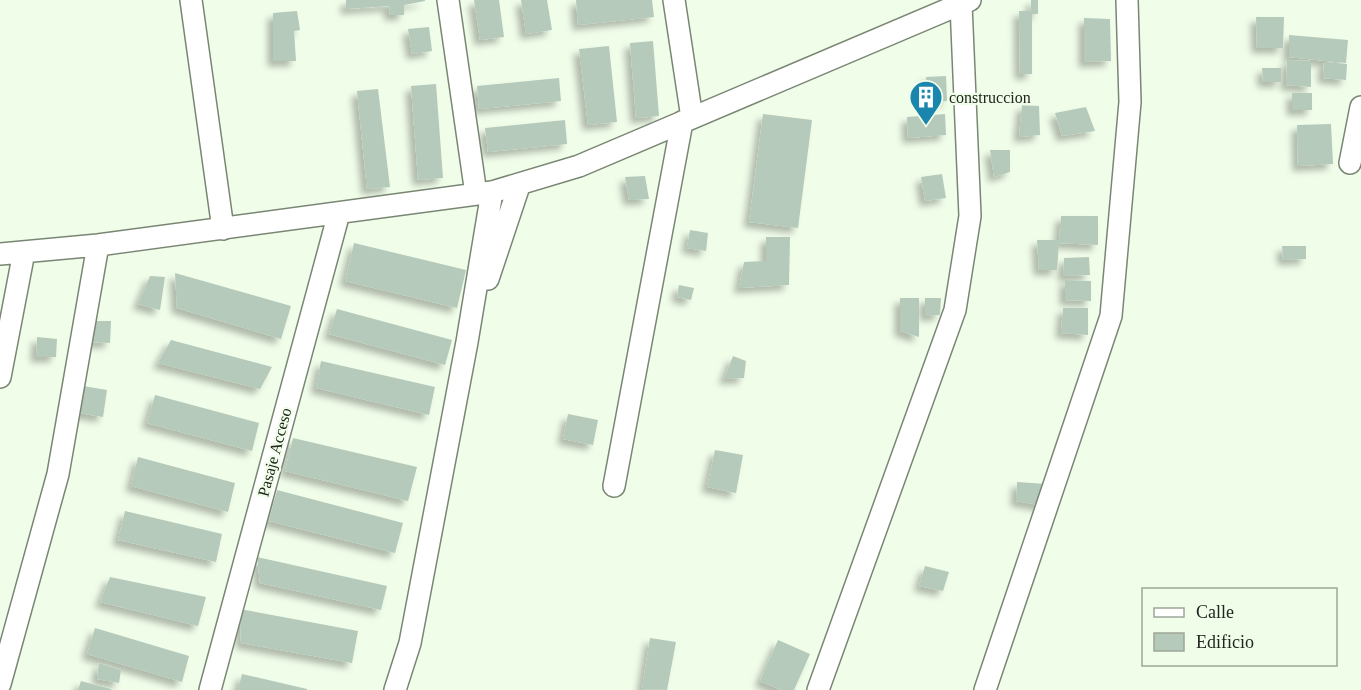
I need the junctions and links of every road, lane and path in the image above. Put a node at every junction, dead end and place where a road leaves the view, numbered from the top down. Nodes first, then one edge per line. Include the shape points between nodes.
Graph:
1 (191, 0) edge
2 (448, 0) edge
3 (674, 0) edge
4 (1127, 0) edge
5 (965, 2) edge
6 (1361, 107) edge
7 (687, 120) junction
8 (1350, 163) dead end
9 (519, 186) junction
10 (484, 193) junction
11 (339, 213) junction
12 (223, 229) junction
13 (98, 245) junction
14 (24, 252) junction
15 (0, 254) edge
16 (467, 342) junction
17 (0, 377) edge
18 (614, 486) dead end
19 (0, 684) edge
20 (210, 690) edge
21 (395, 690) edge
22 (818, 690) edge
23 (985, 690) edge

1 - 12 street
2 - 10 street
3 - 7 street
4 - 23 street via 1130,102 1111,316
5 - 7 street
5 - 22 street via 970,216 955,310
6 - 8 street
7 - 9 street via 579,166
7 - 18 street
9 - 10 street
9 - 16 street
10 - 11 street
10 - 16 street
11 - 12 street
11 - 20 street, Pasaje Acceso
12 - 13 street
13 - 14 street
13 - 19 street via 58,474
14 - 15 street
14 - 17 street
16 - 21 street via 410,643

